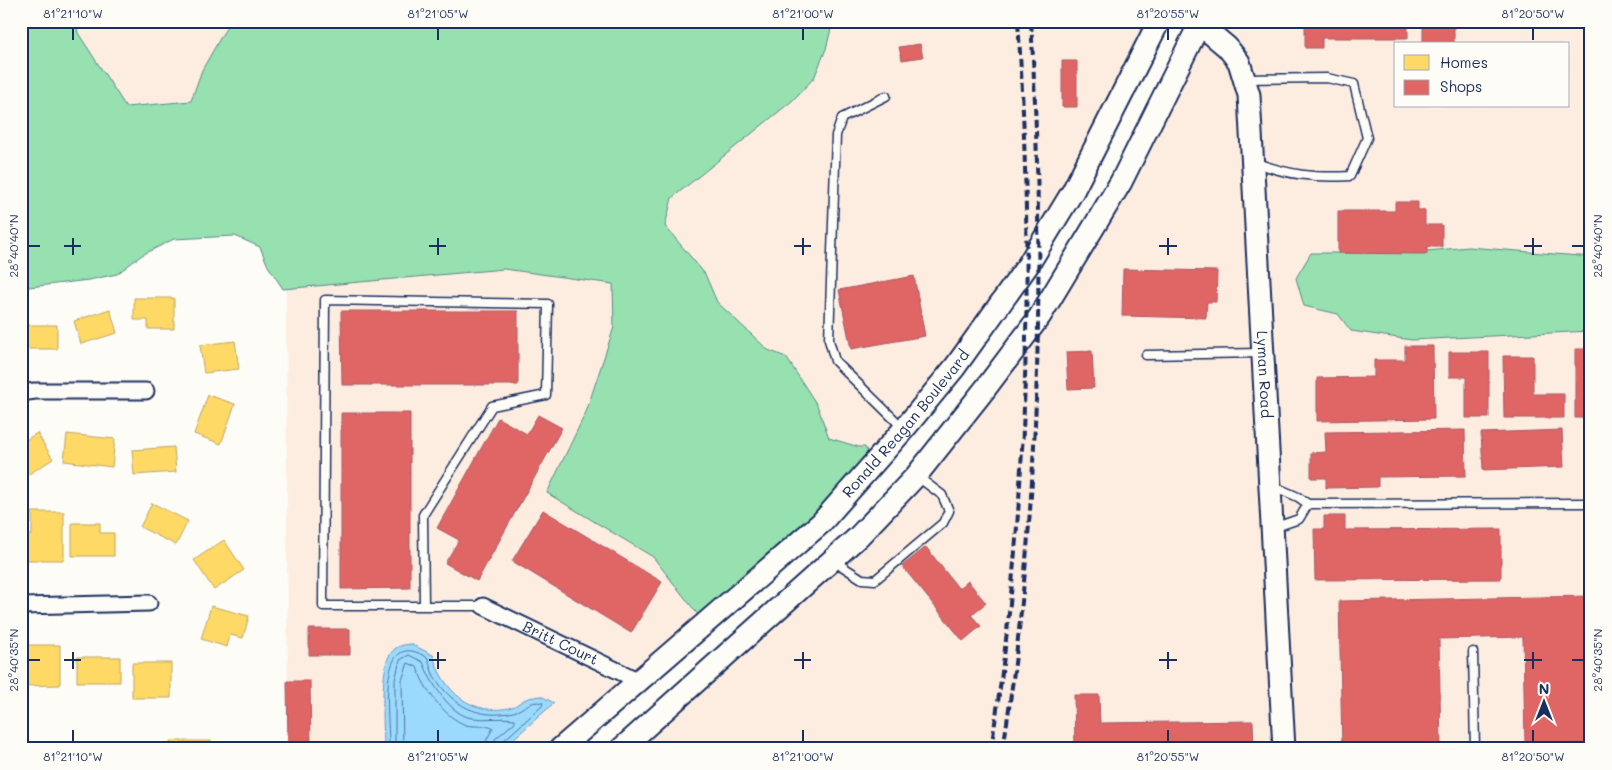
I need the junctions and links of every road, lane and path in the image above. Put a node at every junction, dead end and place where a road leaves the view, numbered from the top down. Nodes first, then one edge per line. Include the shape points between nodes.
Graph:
1 (1159, 21) edge
2 (1199, 22) edge
3 (1244, 79) junction
4 (886, 96) dead end
5 (1253, 162) junction
6 (1264, 353) junction
7 (1146, 355) dead end
8 (146, 390) dead end
9 (21, 393) edge
10 (904, 429) junction
11 (916, 476) junction
12 (1271, 485) junction
13 (1591, 503) edge
14 (1308, 504) junction
15 (1274, 528) junction
16 (833, 560) junction
17 (150, 603) dead end
18 (21, 606) edge
19 (424, 606) junction
20 (482, 606) joint
21 (1474, 652) dead end
22 (639, 681) junction
23 (560, 749) edge
24 (621, 749) edge
25 (1284, 749) edge
26 (1475, 749) edge

1 - 10 main road, Ronald Reagan Boulevard via 1073,191 1028,265 955,367
2 - 3 main road, Lyman Road via 1239,62
2 - 11 main road via 1121,182 1040,316
3 - 5 main road, Lyman Road via 1249,95
3 - 5 lane via 1326,78 1354,84 1367,138 1350,176 1320,178 1283,173
4 - 10 lane via 842,118 836,135 829,340 835,361
5 - 6 main road, Lyman Road
6 - 7 lane
6 - 12 main road, Lyman Road
8 - 9 street
10 - 22 main road, Ronald Reagan Boulevard via 821,523
11 - 16 main road
11 - 16 lane via 942,495 949,511 942,524 875,580 862,579
12 - 14 lane
12 - 15 main road, Lyman Road
13 - 14 lane
14 - 15 lane via 1300,519
15 - 25 main road, Lyman Road
16 - 24 main road
17 - 18 street
19 - 19 lane via 323,606 325,300 548,304 546,395 492,406 423,516
19 - 20 lane
20 - 22 street, Britt Court
21 - 26 lane
22 - 23 main road, Ronald Reagan Boulevard

